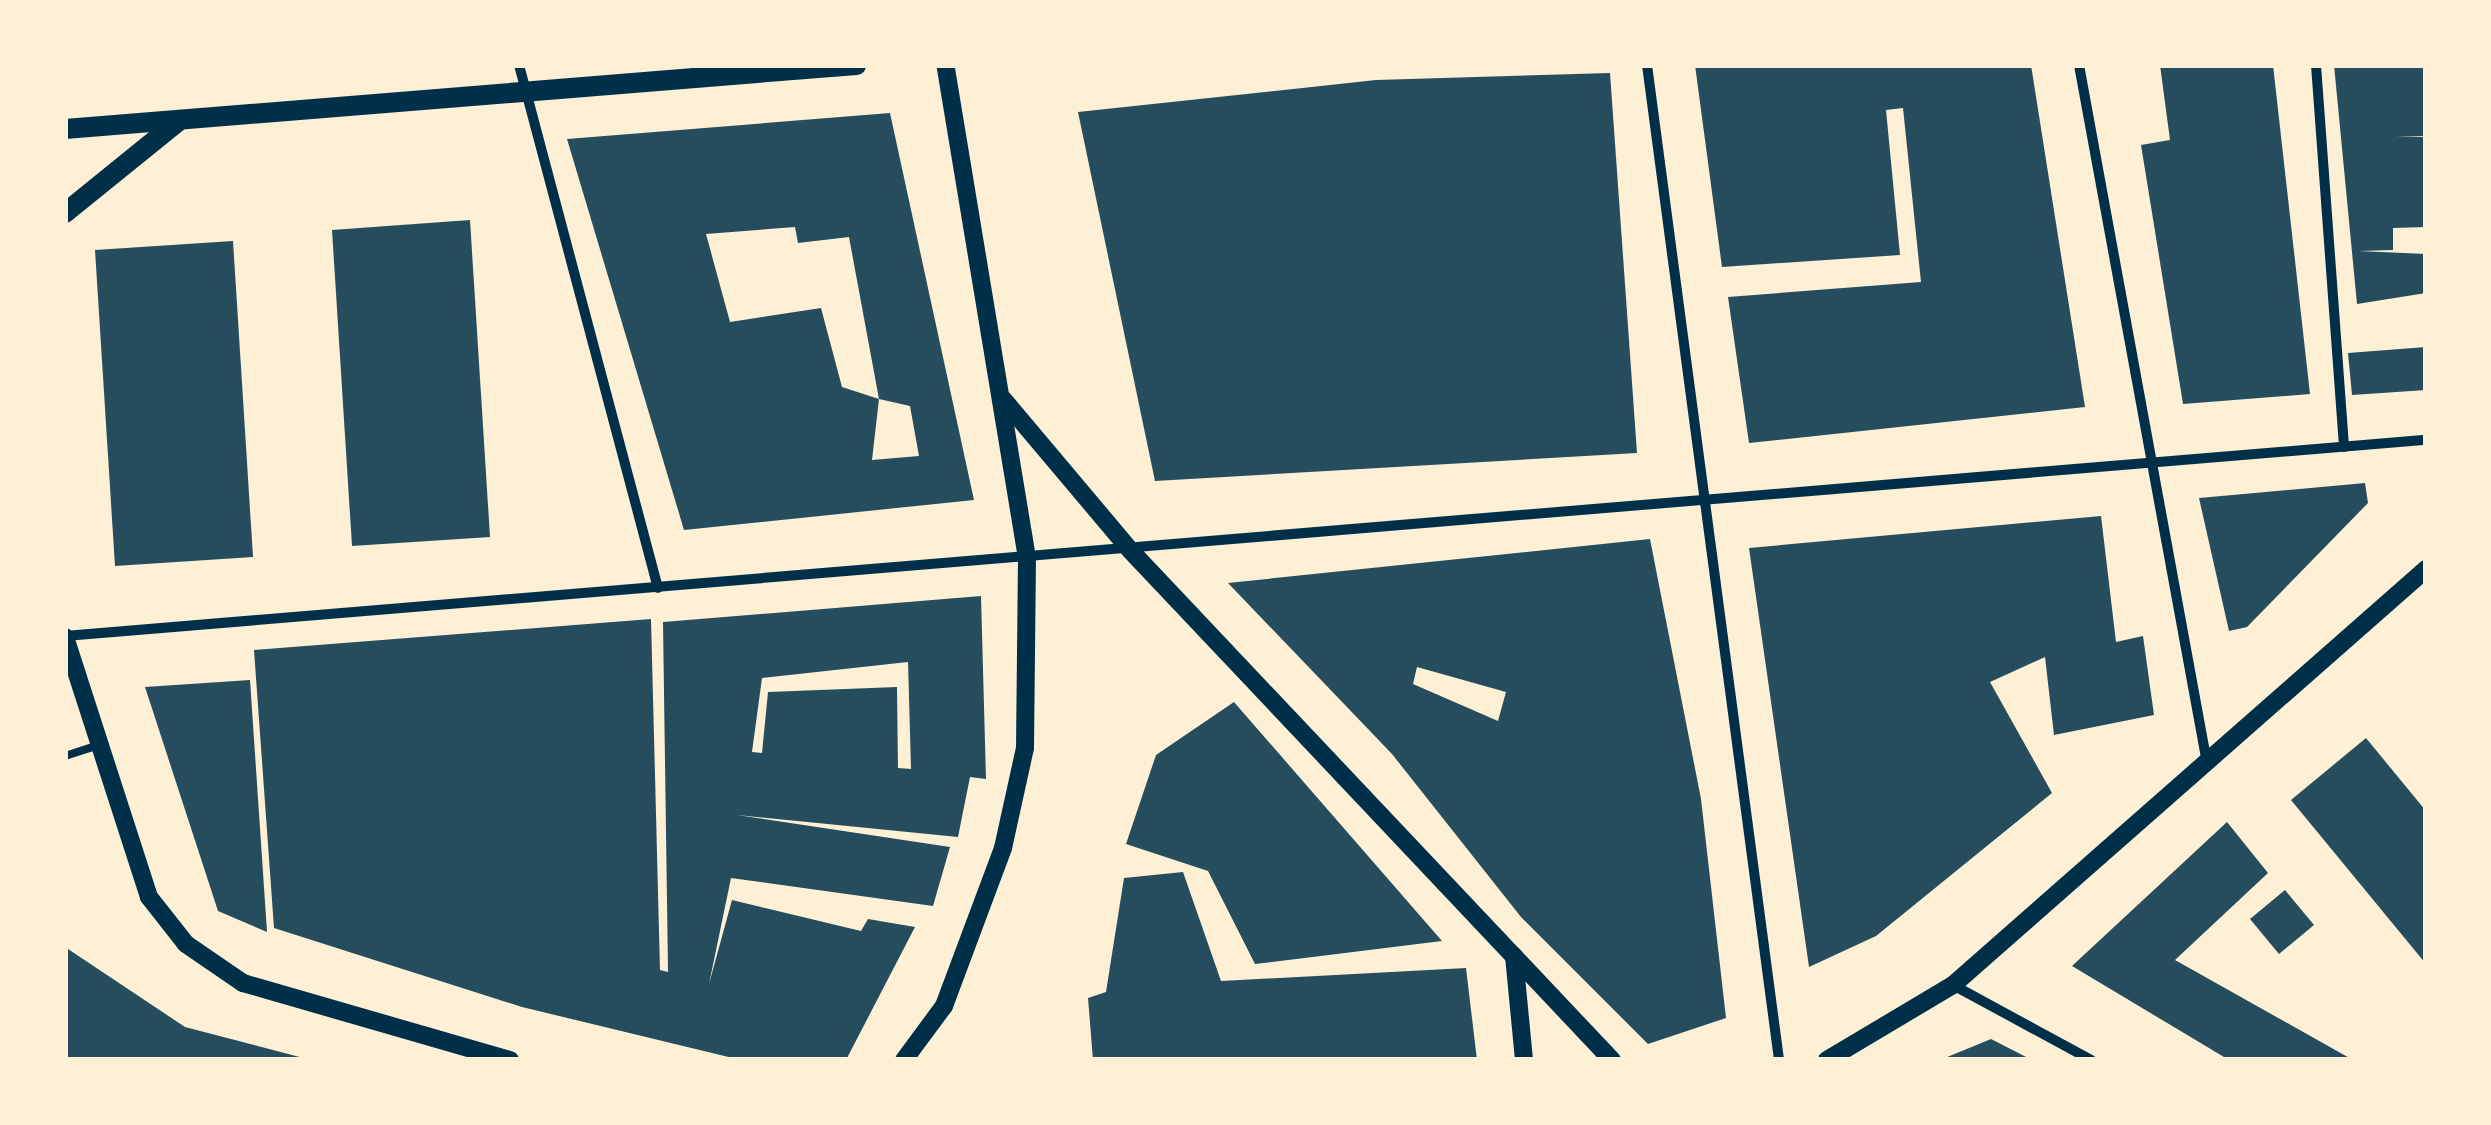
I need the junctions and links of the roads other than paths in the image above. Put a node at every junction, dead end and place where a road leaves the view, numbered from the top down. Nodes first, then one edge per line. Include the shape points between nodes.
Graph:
1 (519, 65) edge
2 (856, 65) edge
3 (945, 65) edge
4 (1647, 65) edge
5 (2079, 65) edge
6 (2316, 65) edge
7 (526, 91) junction
8 (182, 119) junction
9 (65, 129) edge
10 (65, 213) edge
11 (1002, 398) junction
12 (2426, 440) edge
13 (2344, 447) junction
14 (2156, 467) junction
15 (1700, 504) junction
16 (1130, 550) junction
17 (1027, 558) junction
18 (2426, 569) edge
19 (658, 588) junction
20 (65, 637) edge
21 (99, 745) junction
22 (65, 756) edge
23 (2208, 764) junction
24 (1514, 955) junction
25 (1953, 986) junction
26 (510, 1060) edge
27 (904, 1060) edge
28 (1524, 1060) edge
29 (1612, 1060) edge
30 (1779, 1060) edge
31 (1827, 1060) edge
32 (2092, 1060) edge

1 - 7 street
2 - 7 main road
3 - 11 street
4 - 15 street
5 - 14 street
6 - 13 street
7 - 8 main road
7 - 19 street
8 - 9 main road
8 - 10 main road
11 - 16 street
11 - 17 street
12 - 13 street
13 - 14 street
14 - 15 street
14 - 23 street
15 - 16 street
15 - 30 street
16 - 17 street
16 - 24 street
17 - 19 street
17 - 27 street via 1025,748 1003,848 944,1006
18 - 23 street
19 - 20 street
20 - 21 street
21 - 22 lane
21 - 26 street via 149,898 212,966 276,994
23 - 25 street
24 - 28 street
24 - 29 street
25 - 31 street
25 - 32 street

